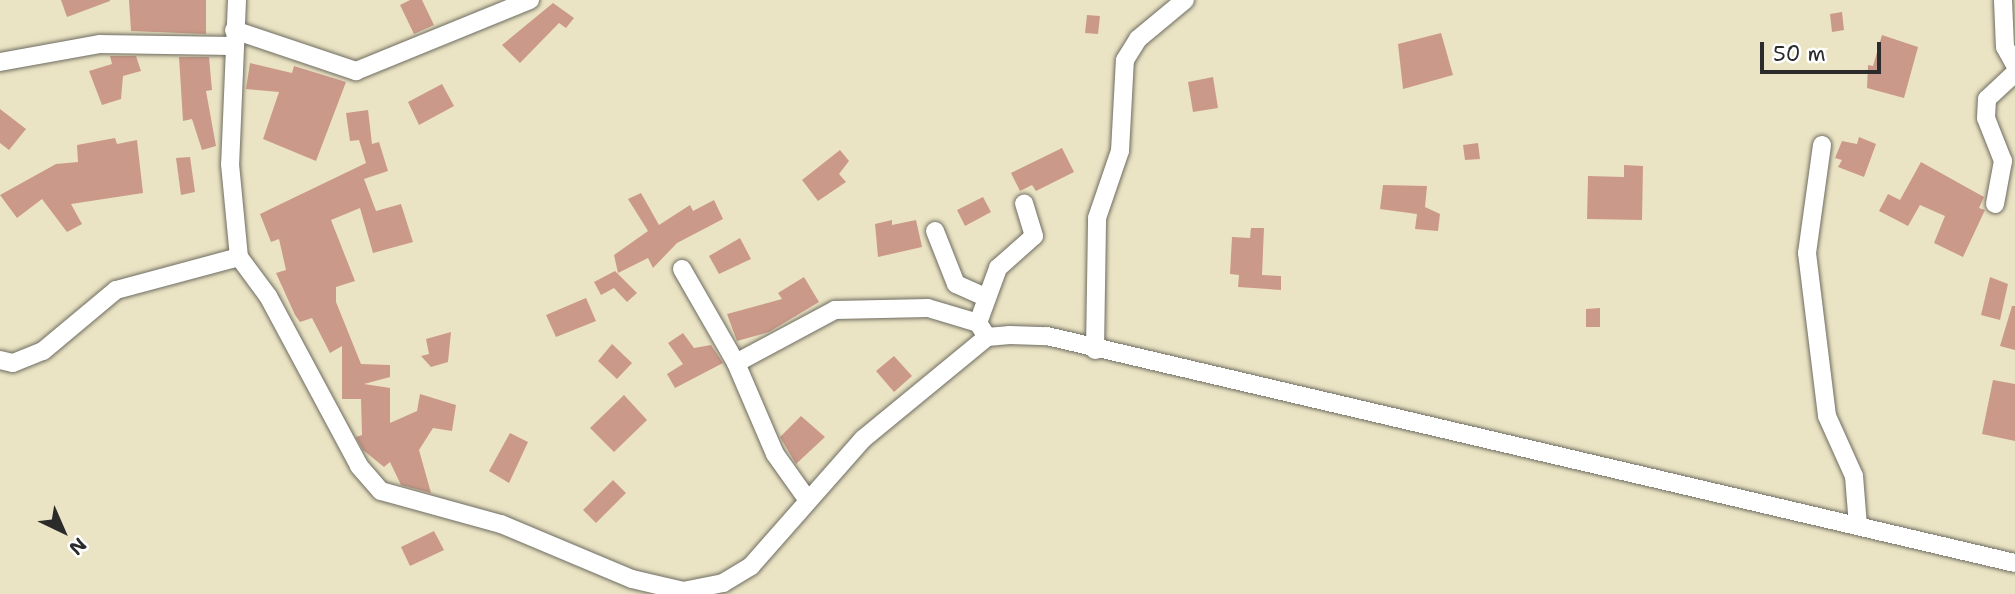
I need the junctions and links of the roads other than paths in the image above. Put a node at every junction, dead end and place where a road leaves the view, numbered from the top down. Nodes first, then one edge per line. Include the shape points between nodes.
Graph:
1 (237, 0) edge
2 (530, 0) edge
3 (1185, 0) edge
4 (2003, 0) edge
5 (233, 38) junction
6 (0, 62) edge
7 (2015, 65) edge
8 (2015, 73) edge
9 (1822, 145) dead end
10 (1024, 204) dead end
11 (1995, 204) dead end
12 (935, 231) dead end
13 (239, 257) junction
14 (682, 270) dead end
15 (983, 296) junction
16 (982, 330) junction
17 (1095, 350) junction
18 (0, 360) edge
19 (736, 363) junction
20 (807, 499) junction
21 (1858, 526) junction
22 (2015, 563) edge

1 - 5 street
2 - 5 street via 356,71
3 - 17 street via 1138,39 1125,60 1120,150 1097,218
4 - 7 street via 2005,47
5 - 6 street via 100,44
5 - 13 street via 230,164
8 - 11 street via 1987,99 1986,118 2004,168
9 - 21 street via 1807,253 1827,416 1854,476
10 - 15 street via 1034,236 998,268
12 - 15 street via 956,284
13 - 18 street via 116,290 43,351 13,363
13 - 20 street via 268,296 359,466 389,496 501,524 632,579 683,591 723,583 751,566
14 - 19 street
15 - 16 street
16 - 17 street via 1047,336
16 - 19 street via 928,308 835,310
16 - 20 street via 863,439
17 - 21 street
19 - 20 street via 775,453
21 - 22 street

